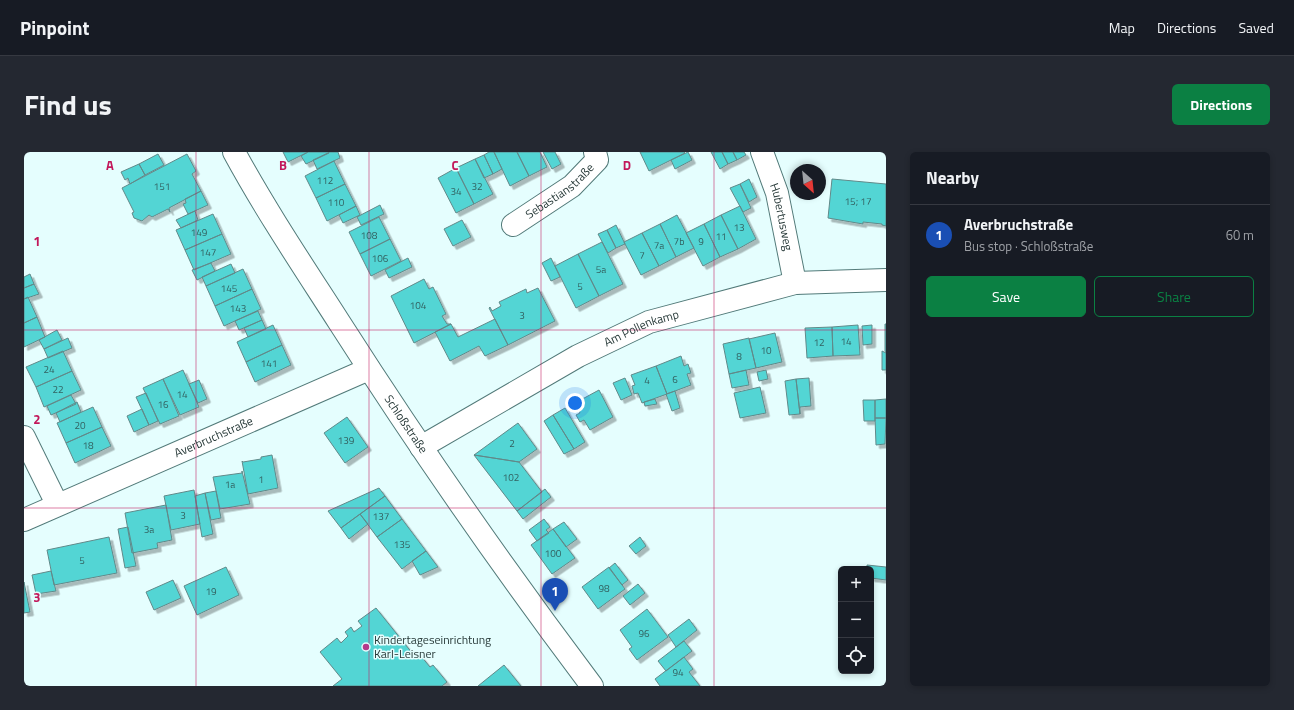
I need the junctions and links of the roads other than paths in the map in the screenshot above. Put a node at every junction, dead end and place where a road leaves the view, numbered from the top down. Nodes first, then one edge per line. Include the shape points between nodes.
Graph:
1 (234, 152) edge
2 (595, 152) edge
3 (762, 152) edge
4 (512, 225) dead end
5 (886, 280) edge
6 (795, 283) junction
7 (369, 369) junction
8 (24, 437) edge
9 (421, 447) junction
10 (57, 504) junction
11 (24, 520) edge
12 (592, 686) edge

1 - 7 street, Schloßstraße via 260,200
2 - 4 street, Sebastianstraße via 597,160 572,186
3 - 6 street, Hubertusweg via 777,193
5 - 6 street, Am Pollenkamp
6 - 9 street, Am Pollenkamp via 650,322 578,356
7 - 9 street, Schloßstraße
7 - 10 street, Averbruchstraße
8 - 10 street
9 - 12 street, Schloßstraße via 535,611
10 - 11 street, Averbruchstraße

